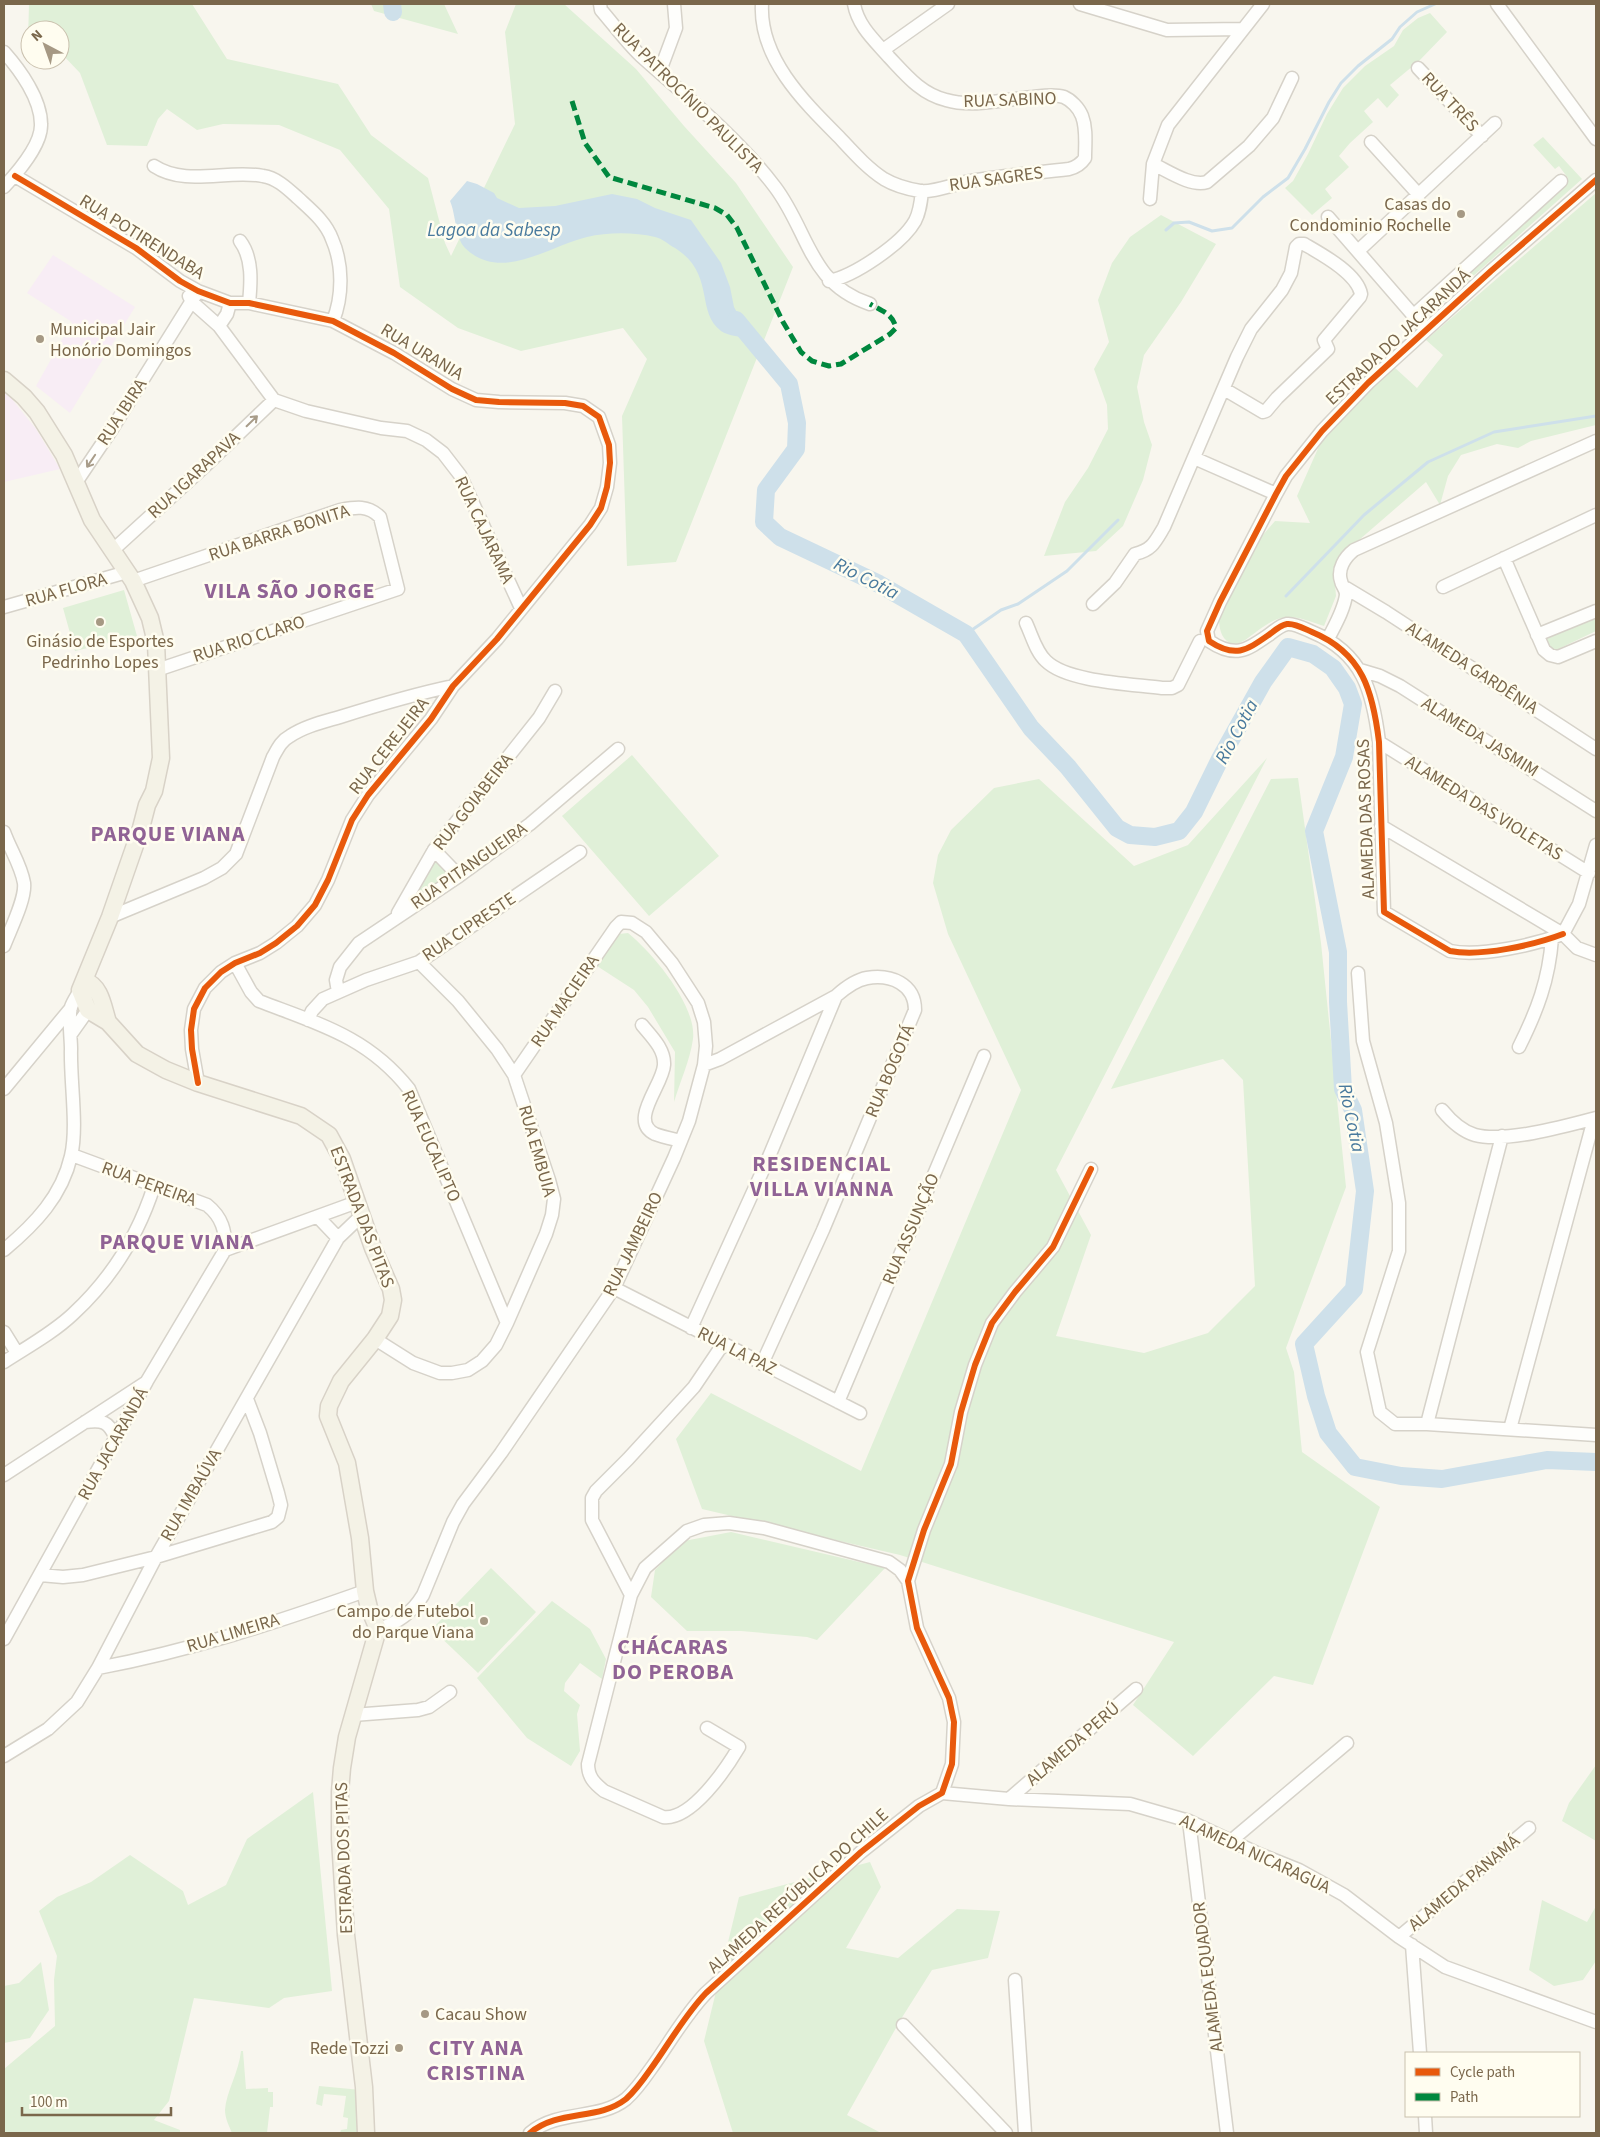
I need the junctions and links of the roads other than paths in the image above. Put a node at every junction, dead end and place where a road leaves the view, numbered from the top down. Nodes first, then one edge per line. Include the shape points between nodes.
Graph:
1 (600, 4) edge
2 (674, 4) edge
3 (761, 4) edge
4 (854, 4) edge
5 (948, 4) edge
6 (1080, 4) edge
7 (1262, 4) edge
8 (1497, 4) edge
9 (1111, 8) edge
10 (1243, 29) junction
11 (883, 50) junction
12 (4, 52) edge
13 (1418, 68) dead end
14 (660, 71) junction
15 (1292, 78) dead end
16 (1495, 123) dead end
17 (1482, 136) junction
18 (1596, 140) edge
19 (1372, 142) dead end
20 (1153, 164) junction
21 (154, 166) dead end
22 (1069, 169) joint
23 (15, 176) junction
24 (1561, 180) dead end
25 (1596, 180) edge
26 (4, 187) edge
27 (922, 191) junction
28 (1418, 194) junction
29 (1150, 198) dead end
30 (1328, 216) dead end
31 (240, 241) dead end
32 (1358, 251) junction
33 (829, 281) junction
34 (195, 296) junction
35 (230, 303) junction
36 (249, 303) junction
37 (870, 304) dead end
38 (1414, 315) junction
39 (333, 321) junction
40 (219, 326) junction
41 (1426, 330) junction
42 (4, 380) edge
43 (1224, 389) junction
44 (274, 400) junction
45 (599, 417) joint
46 (1596, 441) edge
47 (1194, 458) junction
48 (77, 481) junction
49 (1276, 494) junction
50 (1596, 515) edge
51 (114, 550) junction
52 (1504, 558) junction
53 (130, 576) junction
54 (1443, 587) dead end
55 (1346, 588) junction
56 (398, 589) joint
57 (1094, 604) dead end
58 (4, 607) edge
59 (521, 608) junction
60 (1596, 611) edge
61 (1026, 623) dead end
62 (1537, 636) junction
63 (1328, 639) junction
64 (1200, 641) dead end
65 (1596, 641) edge
66 (157, 670) junction
67 (1360, 670) junction
68 (453, 686) junction
69 (555, 691) dead end
70 (1379, 742) junction
71 (618, 749) dead end
72 (1596, 749) edge
73 (1596, 811) edge
74 (1381, 826) junction
75 (4, 832) edge
76 (1596, 845) edge
77 (434, 850) junction
78 (580, 852) dead end
79 (1589, 873) junction
80 (459, 876) junction
81 (110, 917) junction
82 (395, 917) junction
83 (616, 927) joint
84 (1558, 936) junction
85 (4, 946) edge
86 (1596, 954) edge
87 (419, 962) junction
88 (235, 963) junction
89 (1358, 973) dead end
90 (88, 987) junction
91 (338, 992) junction
92 (836, 996) junction
93 (323, 999) junction
94 (71, 1008) junction
95 (88, 1010) junction
96 (286, 1011) junction
97 (308, 1020) junction
98 (108, 1022) junction
99 (642, 1025) dead end
100 (71, 1034) junction
101 (1518, 1047) dead end
102 (984, 1056) dead end
103 (704, 1065) junction
104 (514, 1075) junction
105 (198, 1083) junction
106 (4, 1089) edge
107 (1442, 1110) dead end
108 (1595, 1118) edge
109 (1502, 1136) junction
110 (681, 1141) junction
111 (72, 1155) junction
112 (1091, 1169) dead end
113 (154, 1186) junction
114 (359, 1209) junction
115 (318, 1217) junction
116 (338, 1238) junction
117 (4, 1250) edge
118 (225, 1250) junction
119 (614, 1288) junction
120 (507, 1323) junction
121 (692, 1328) junction
122 (4, 1332) edge
123 (375, 1339) junction
124 (723, 1344) junction
125 (17, 1353) junction
126 (4, 1362) edge
127 (762, 1364) junction
128 (147, 1382) junction
129 (247, 1399) junction
130 (838, 1402) junction
131 (860, 1413) dead end
132 (85, 1422) junction
133 (1427, 1424) junction
134 (1510, 1430) junction
135 (1596, 1434) edge
136 (116, 1438) junction
137 (4, 1476) edge
138 (156, 1557) junction
139 (40, 1575) junction
140 (908, 1581) junction
141 (365, 1591) junction
142 (631, 1595) junction
143 (378, 1630) junction
144 (4, 1639) edge
145 (98, 1668) junction
146 (1136, 1689) dead end
147 (450, 1692) dead end
148 (353, 1715) junction
149 (707, 1728) dead end
150 (1346, 1742) dead end
151 (4, 1756) edge
152 (942, 1793) junction
153 (1009, 1798) junction
154 (1189, 1821) junction
155 (1529, 1828) dead end
156 (1232, 1840) junction
157 (1399, 1937) junction
158 (1412, 1945) junction
159 (1015, 1980) dead end
160 (1596, 2022) edge
161 (902, 2025) dead end
162 (1420, 2052) edge
163 (1425, 2117) edge
164 (366, 2133) edge
165 (530, 2133) edge
166 (1006, 2133) edge
167 (1025, 2133) edge
168 (1227, 2133) edge
169 (1426, 2133) edge

1 - 14 street, RUA PATROCÍNIO PAULISTA via 601,10 640,55
2 - 14 street via 676,28
3 - 27 street via 767,37 781,71 794,90 862,162 884,179
4 - 11 street, RUA SABINO via 861,26
5 - 11 street
6 - 9 street
7 - 10 street
8 - 18 street
9 - 10 street via 1128,20 1167,30
10 - 20 street via 1168,126
11 - 22 street, RUA SABINO via 910,80 929,94 947,101 1065,98 1082,116 1085,130 1085,158
12 - 23 street via 35,98 42,125 29,155
13 - 17 street, RUA TRÊS
14 - 33 street, RUA PATROCÍNIO PAULISTA via 757,164 776,188
15 - 20 street via 1273,118 1249,146 1207,182 1202,184 1186,179
16 - 17 street
17 - 28 street
19 - 28 street
20 - 29 street
21 - 39 street via 172,175 261,175 279,182 292,193 312,211 332,238 341,290
22 - 27 street, RUA SAGRES
23 - 26 street
23 - 34 street, RUA POTIRENDABA via 136,248 180,280
24 - 38 street
25 - 41 street, ESTRADA DO JACARANDÁ
27 - 33 street via 915,222 905,233 858,269
28 - 32 street
30 - 32 street
31 - 36 street via 248,257
32 - 38 street
33 - 37 street via 853,298
34 - 35 street, RUA POTIRENDABA
34 - 40 street, RUA POTIRENDABA
34 -> 48 street, RUA IBIRA
35 - 36 street, RUA URANIA
35 - 40 street
36 - 39 street, RUA URANIA
38 - 41 street
39 - 45 street, RUA URANIA via 476,400 566,403 583,406
40 - 44 street, RUA POTIRENDABA
41 - 49 street, ESTRADA DO JACARANDÁ via 1340,410 1286,476
42 - 48 main road via 41,417
43 - 43 street via 1266,411 1328,349 1324,340 1360,297 1359,287 1338,266 1304,244 1298,245 1294,249 1291,273 1282,290 1251,329
43 - 47 street
51 -> 44 street, RUA IGARAPAVA
44 - 59 street, RUA CAJARAMA via 306,411 407,431 444,453 460,476
45 - 59 street, RUA CEREJEIRA via 609,445 610,463 601,508
46 - 55 street via 1354,550 1343,563 1340,573
47 - 49 street
47 - 57 street via 1155,542 1147,551 1135,554 1115,584
48 - 51 main road via 92,520
49 - 63 street, ESTRADA DO JACARANDÁ via 1220,602 1207,631 1209,641 1228,652 1240,651 1288,624
50 - 52 street
51 - 53 main road
52 - 54 street
52 - 62 street
53 - 56 street, RUA BARRA BONITA via 340,510 363,507 380,517
53 - 58 street, RUA FLORA
53 - 66 main road via 150,618
55 - 63 street via 1346,597
55 - 72 street, ALAMEDA GARDÊNIA
56 - 66 street, RUA RIO CLARO
59 - 68 street, RUA CEREJEIRA
60 - 62 street
61 - 64 street via 1039,653 1056,669 1080,678 1162,688 1178,685
62 - 65 street via 1546,652 1558,657
63 - 67 street, ALAMEDA DAS ROSAS
66 - 81 main road via 161,758 154,791
67 - 70 street, ALAMEDA DAS ROSAS via 1376,716
67 - 73 street, ALAMEDA JASMIM via 1400,686
68 - 81 street via 362,710 289,736 280,743 273,756 236,854 222,868 204,878
68 - 88 street, RUA CEREJEIRA via 352,820 315,905 298,926 276,943
69 - 77 street, RUA GOIABEIRA via 539,718
70 - 74 street, ALAMEDA DAS ROSAS
70 - 79 street, ALAMEDA DAS VIOLETAS
71 - 80 street, RUA PITANGUEIRA via 530,824
74 - 84 street
74 - 84 street, ALAMEDA DAS ROSAS via 1384,912 1450,951 1461,953 1477,953
75 - 85 street via 24,884 19,909
76 - 79 street
77 - 80 street
77 - 82 street, RUA GOIABEIRA
78 - 87 street, RUA CIPRESTE
79 - 84 street via 1579,904
80 - 82 street, RUA PITANGUEIRA
81 - 90 main road via 91,963
82 - 91 street, RUA PITANGUEIRA via 348,954 336,980
83 - 103 street, RUA JAMBEIRO via 627,921 638,925 661,948 686,983 698,1003 704,1022
83 - 104 street, RUA MACIEIRA
84 - 86 street via 1577,948
84 - 101 street via 1537,1011
87 - 91 street, RUA CIPRESTE
87 - 104 street, RUA EMBUIA via 458,1000
88 - 96 street, RUA EUCALIPTO via 250,992 259,1001
88 - 105 street, RUA CEREJEIRA via 205,988 194,1009 192,1049
89 - 133 street via 1363,1040 1386,1123 1400,1203 1399,1251 1366,1352 1380,1412 1394,1424
90 - 94 street
90 - 95 main road
90 - 98 main road, ESTRADA DAS PITAS
91 - 93 street, RUA CIPRESTE
92 - 103 street, RUA BOGOTÁ
92 - 121 street
92 - 127 street, RUA BOGOTÁ via 866,978 889,978 911,991 915,1010 823,1230
93 - 96 street, RUA CIPRESTE
93 - 97 street, RUA CIPRESTE
94 - 100 street
94 - 106 street
95 - 98 main road, ESTRADA DAS PITAS
95 - 100 street
96 - 97 street, RUA EUCALIPTO
97 - 120 street, RUA EUCALIPTO via 358,1043 379,1057 409,1089
98 - 105 main road, ESTRADA DAS PITAS via 136,1054
99 - 110 street via 662,1053 664,1064 646,1110 646,1128 654,1134
100 - 111 street
102 - 130 street, RUA ASSUNÇÃO
103 - 110 street, RUA JAMBEIRO
104 - 120 street, RUA EMBUIA via 554,1199 546,1234
105 - 114 main road, ESTRADA DAS PITAS via 301,1116 315,1124 336,1144
107 - 109 street via 1454,1124 1474,1135
108 - 109 street
108 - 134 street
109 - 133 street
110 - 119 street, RUA JAMBEIRO
111 - 113 street, RUA PEREIRA
111 - 117 street via 50,1205 26,1232
112 - 140 street via 1054,1247 992,1323 974,1365 951,1464 924,1530
113 - 118 street, RUA PEREIRA via 207,1205 216,1212 224,1229
113 - 125 street via 146,1213 109,1275 72,1315
114 - 115 street
114 - 116 street, RUA IMBAÚVA
114 - 123 main road, ESTRADA DAS PITAS via 393,1300 390,1316
115 - 116 street
115 - 118 street
116 - 129 street, RUA IMBAÚVA
118 - 128 street, RUA JACARANDÁ
119 - 121 street, RUA LA PAZ
119 - 143 street, RUA JAMBEIRO via 463,1504 417,1605 406,1616
120 - 123 street, RUA EMBUIA via 496,1345 482,1361 468,1370 452,1373 426,1369
121 - 124 street, RUA LA PAZ
122 - 125 street
123 - 141 main road via 341,1381 329,1406 328,1416 350,1480
124 - 127 street, RUA LA PAZ
124 - 142 street via 694,1387 592,1498 592,1520
125 - 126 street
127 - 130 street, RUA LA PAZ
128 - 132 street
128 - 136 street, RUA JACARANDÁ
129 - 138 street, RUA IMBAÚVA
129 - 138 street via 278,1492 278,1517 257,1528
130 - 131 street, RUA LA PAZ
132 - 136 street via 98,1420 107,1424
132 - 137 street
133 - 134 street
134 - 135 street
136 - 139 street, RUA JACARANDÁ
138 - 139 street via 63,1578
138 - 145 street, RUA IMBAÚVA
139 - 144 street, RUA JACARANDÁ
140 - 142 street via 889,1562 764,1528 729,1523 704,1525 686,1531 645,1568
140 - 152 street via 917,1628 949,1698 954,1722 952,1764
141 - 143 main road
141 - 145 street, RUA LIMEIRA via 150,1658
142 - 149 street via 588,1764 592,1779 604,1791 663,1817 678,1816 720,1778 738,1748
143 - 148 main road, ESTRADA DOS PITAS
145 - 151 street, RUA IMBAÚVA via 77,1702 48,1729
146 - 153 street, ALAMEDA PERÚ
147 - 148 street via 429,1707 418,1710
148 - 164 main road, ESTRADA DOS PITAS via 342,1768 340,1839
150 - 156 street
152 - 153 street, ALAMEDA NICARAGUA
152 - 165 street, ALAMEDA REPÚBLICA DO CHILE via 919,1806 861,1852 706,1993 691,2009 637,2088 625,2099 609,2109 559,2118 540,2125
153 - 154 street, ALAMEDA NICARAGUA via 1130,1804
154 - 156 street, ALAMEDA NICARAGUA
154 - 168 street, ALAMEDA EQUADOR
155 - 157 street, ALAMEDA PANAMÁ
156 - 157 street, ALAMEDA NICARAGUA via 1299,1870 1344,1895
157 - 158 street, ALAMEDA NICARAGUA
158 - 160 street, ALAMEDA NICARAGUA via 1445,1967
158 - 162 street
159 - 167 street
161 - 166 street
163 - 169 street

